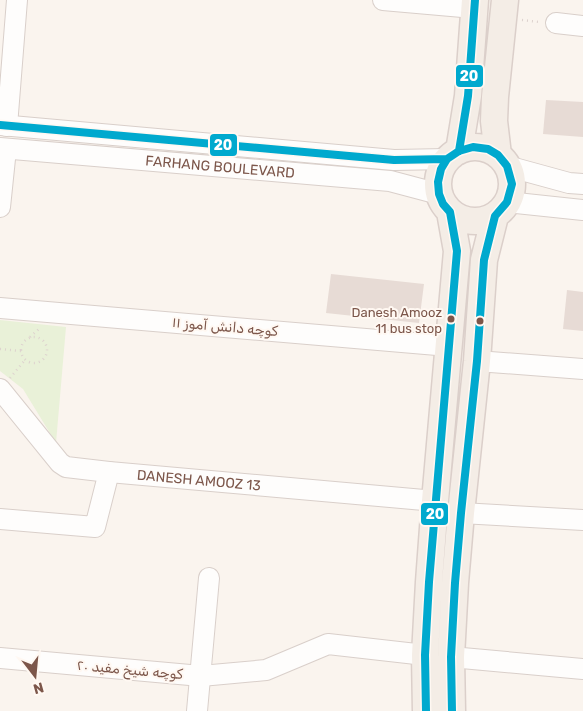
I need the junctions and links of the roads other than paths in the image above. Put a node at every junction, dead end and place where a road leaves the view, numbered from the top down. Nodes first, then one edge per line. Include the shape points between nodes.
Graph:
1 (17, 0) edge
2 (383, 0) edge
3 (475, 4) edge
4 (504, 9) edge
5 (556, 24) road end
6 (583, 26) edge
7 (3, 125) edge
8 (117, 135) junction
9 (3, 149) edge
10 (453, 155) junction
11 (115, 158) junction
12 (503, 160) junction
13 (583, 184) edge
14 (444, 203) junction
15 (0, 207) edge
16 (501, 209) junction
17 (583, 210) edge
18 (0, 308) edge
19 (449, 346) junction
20 (477, 360) junction
21 (583, 369) edge
22 (3, 385) edge
23 (109, 472) junction
24 (435, 502) junction
25 (461, 513) junction
26 (0, 519) edge
27 (583, 520) edge
28 (209, 578) dead end
29 (425, 655) junction
30 (451, 657) junction
31 (0, 658) edge
32 (583, 669) edge
33 (201, 676) junction
34 (197, 711) edge
35 (426, 711) edge
36 (452, 711) edge

1 - 7 street
2 - 3 street
3 - 10 main road via 468,96
4 - 12 main road via 494,121
5 - 6 street
7 - 8 street, FARHANG BOULEVARD
8 - 10 street, FARHANG BOULEVARD via 394,160
8 - 11 street
9 - 11 street, FARHANG BOULEVARD
9 - 15 street
10 - 12 main road via 473,147 488,149
10 - 14 main road via 440,170 438,182
11 - 14 street, FARHANG BOULEVARD via 390,181
12 - 13 street via 569,183
12 - 16 main road via 512,184
14 - 16 main road via 461,219 480,221
14 - 19 main road via 457,251
16 - 17 street
16 - 20 main road via 484,260
18 - 19 street, کوچه دانش آموز ۱۱
19 - 24 main road
20 - 21 street
20 - 25 main road
22 - 23 street, DANESH AMOOZ 13 via 60,463 66,467
23 - 24 street, DANESH AMOOZ 13
23 - 26 street via 95,527
24 - 29 main road
25 - 27 street
25 - 30 main road
28 - 33 street
29 - 33 street, کوچه شیخ مفید ۲۰ via 328,644 266,670
29 - 35 main road
30 - 32 street
30 - 36 main road
31 - 33 street, کوچه شیخ مفید ۲۰
33 - 34 street

